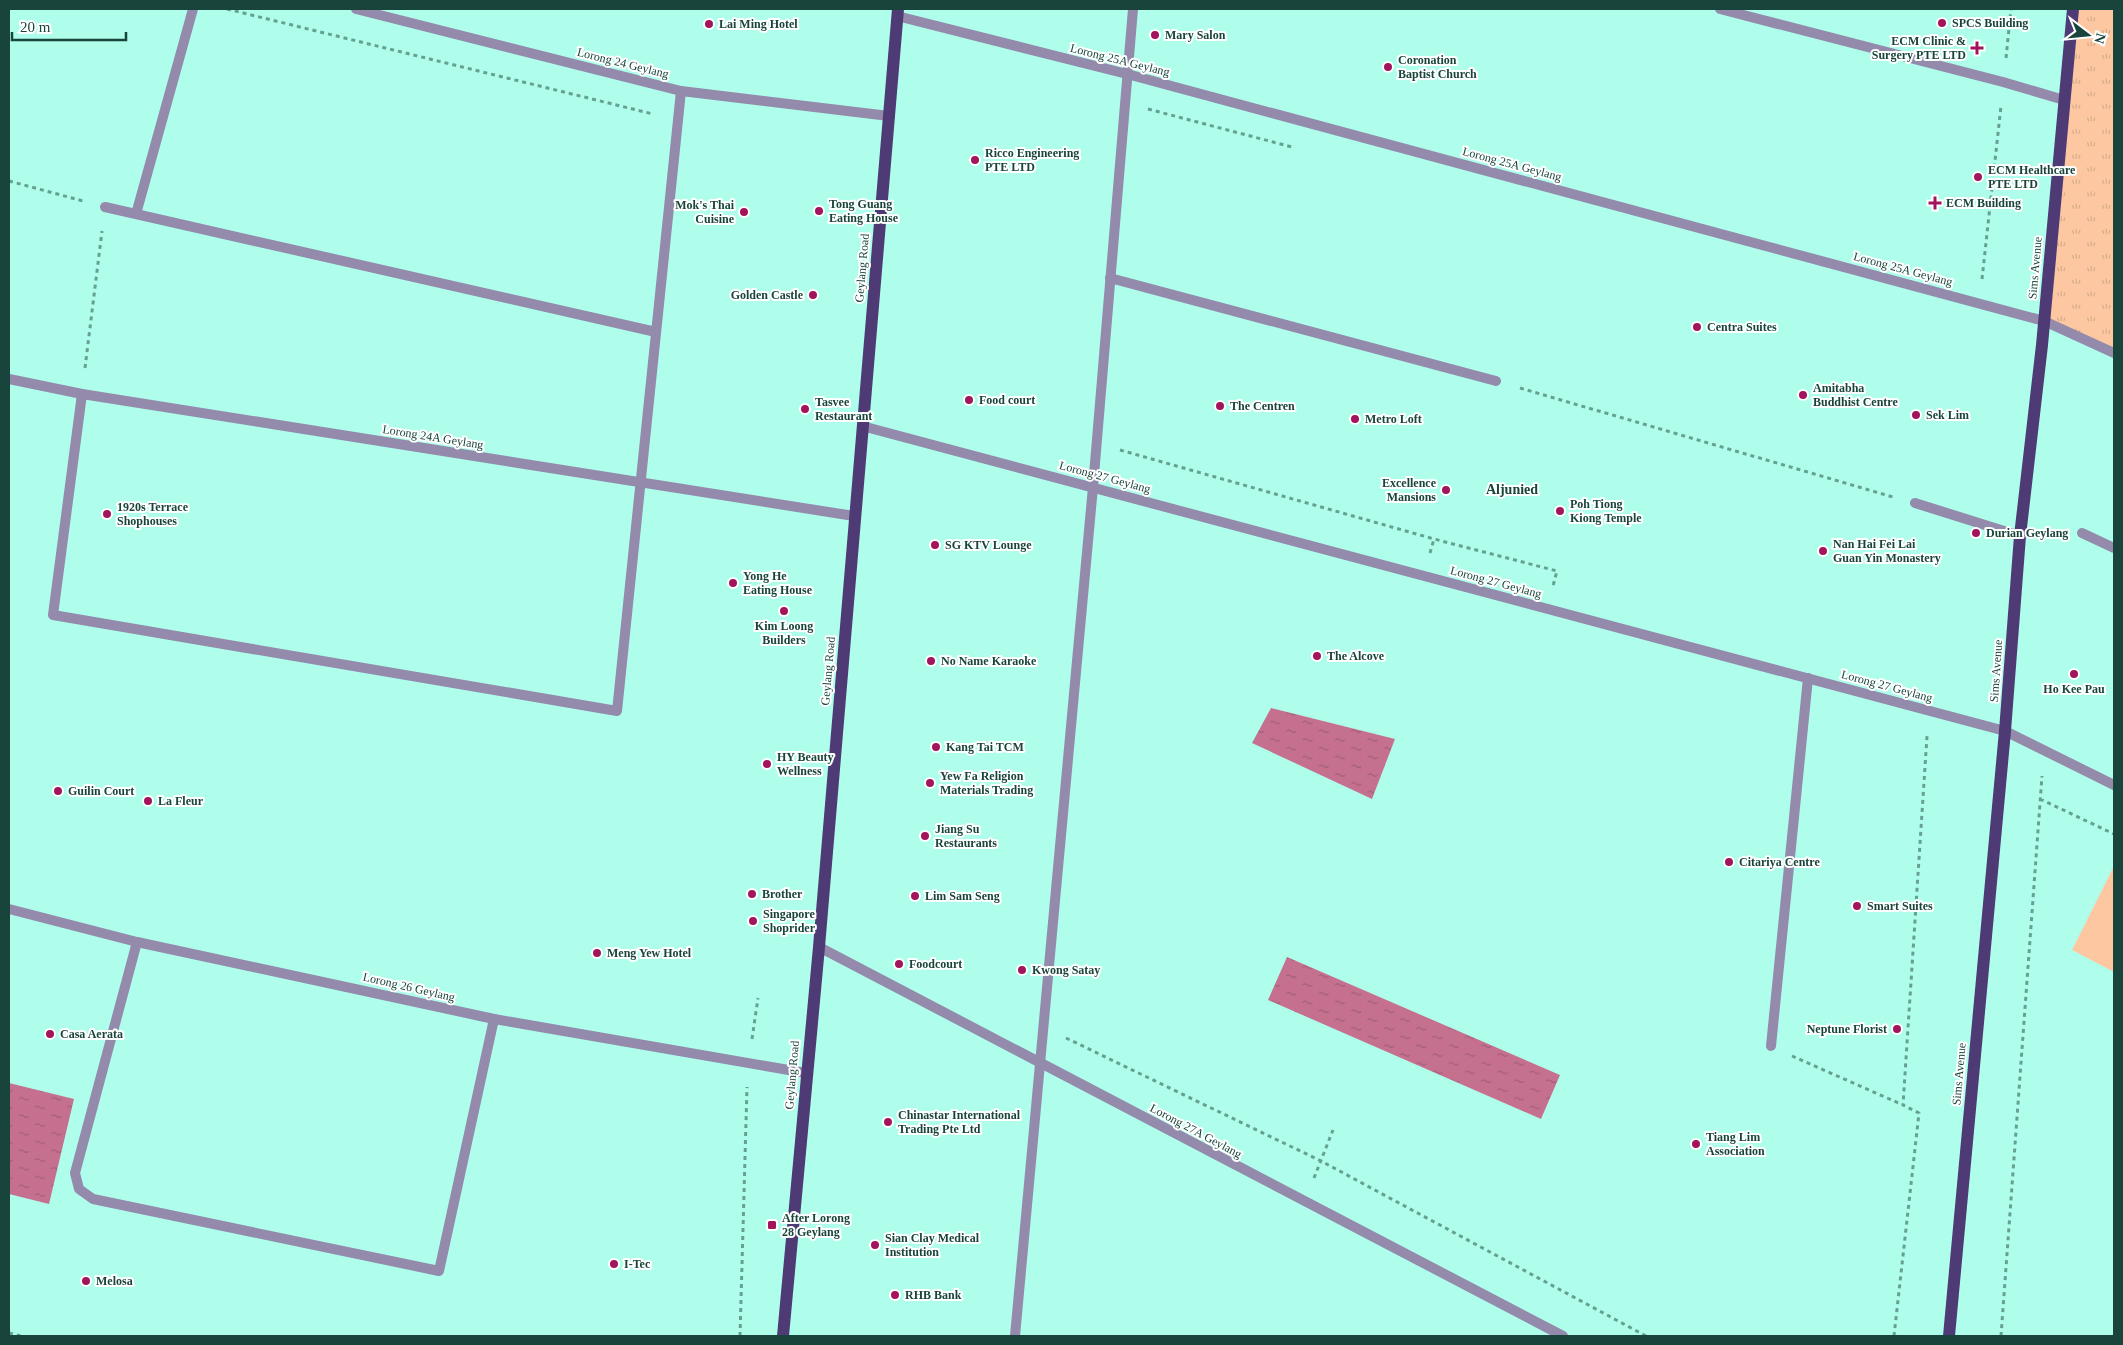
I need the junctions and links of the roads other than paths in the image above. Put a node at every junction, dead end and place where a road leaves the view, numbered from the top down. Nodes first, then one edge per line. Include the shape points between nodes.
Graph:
1 (193, 9) edge
2 (356, 9) edge
3 (1133, 9) edge
4 (1720, 9) edge
5 (2072, 9) edge
6 (898, 12) edge
7 (1127, 74) junction
8 (681, 91) junction
9 (2064, 100) junction
10 (889, 116) junction
11 (104, 207) road end
12 (136, 214) junction
13 (1110, 278) junction
14 (2044, 321) junction
15 (656, 332) junction
16 (2114, 353) edge
17 (9, 379) edge
18 (1496, 381) road end
19 (82, 394) junction
20 (862, 426) junction
21 (640, 482) junction
22 (1093, 487) junction
23 (1915, 503) road end
24 (854, 516) junction
25 (2082, 533) dead end
26 (2020, 536) junction
27 (2114, 548) edge
28 (1808, 678) junction
29 (2005, 731) junction
30 (2114, 785) edge
31 (9, 909) edge
32 (137, 942) junction
33 (819, 948) junction
34 (494, 1019) junction
35 (1771, 1046) road end
36 (1040, 1063) junction
37 (806, 1073) junction
38 (784, 1336) edge
39 (1015, 1336) edge
40 (1562, 1336) edge
41 (1949, 1336) edge

1 - 12 street
2 - 8 street, Lorong 24 Geylang
3 - 7 street
4 - 9 street
5 - 9 main road, Sims Avenue
6 - 7 street, Lorong 25A Geylang
6 - 10 main road, Geylang Road
7 - 13 street
7 - 14 street, Lorong 25A Geylang
8 - 10 street, Lorong 24 Geylang
8 - 15 street
9 - 14 main road, Sims Avenue
10 - 20 main road, Geylang Road
11 - 12 street
12 - 15 street
13 - 18 street
13 - 22 street
14 - 16 street, Lorong 25A Geylang
14 - 26 main road, Sims Avenue
15 - 21 street
17 - 19 street, Lorong 24A Geylang
19 - 21 street, Lorong 24A Geylang
19 - 21 street via 53,615 617,711
20 - 22 street, Lorong 27 Geylang
20 - 24 main road, Geylang Road
21 - 24 street, Lorong 24A Geylang
22 - 28 street, Lorong 27 Geylang
22 - 36 street
23 - 26 street
24 - 33 main road, Geylang Road
25 - 27 street
26 - 29 main road, Sims Avenue
28 - 29 street, Lorong 27 Geylang
28 - 35 street
29 - 30 street, Lorong 27 Geylang
29 - 41 main road, Sims Avenue
31 - 32 street, Lorong 26 Geylang
32 - 34 street, Lorong 26 Geylang
32 - 34 street via 75,1173 79,1189 93,1199 438,1271
33 - 36 street, Lorong 27A Geylang
33 - 37 main road, Geylang Road
34 - 37 street, Lorong 26 Geylang
36 - 39 street
36 - 40 street, Lorong 27A Geylang
37 - 38 main road, Geylang Road

